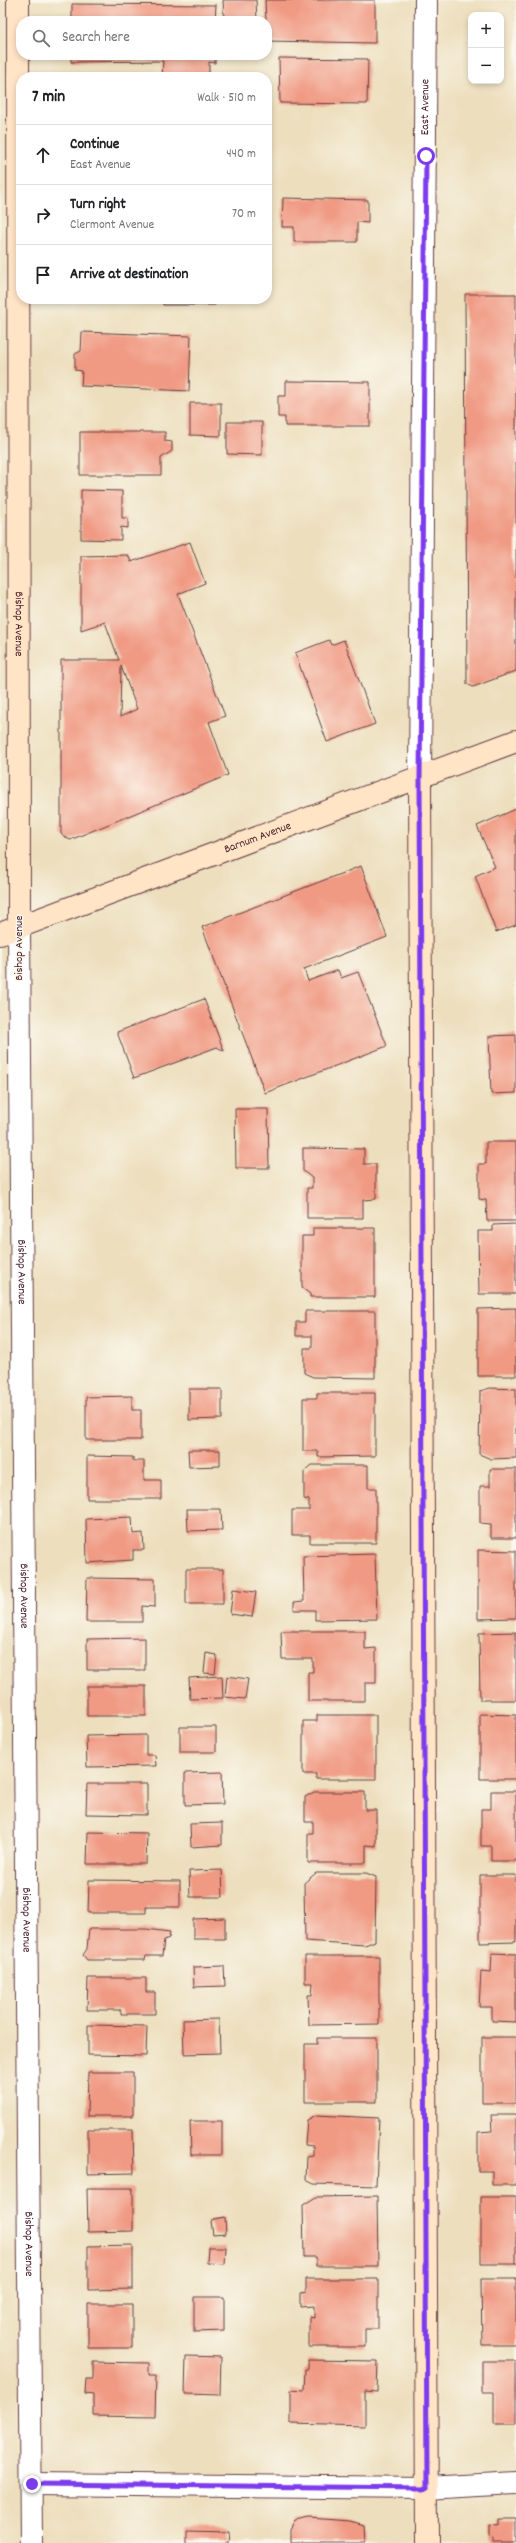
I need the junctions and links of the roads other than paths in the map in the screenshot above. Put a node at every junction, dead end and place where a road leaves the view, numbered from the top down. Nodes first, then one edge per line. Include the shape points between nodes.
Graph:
1 (18, 0) edge
2 (426, 0) edge
3 (18, 16) edge
4 (17, 60) edge
5 (17, 72) edge
6 (16, 233) edge
7 (516, 741) edge
8 (420, 778) junction
9 (10, 931) edge
10 (516, 2483) edge
11 (32, 2484) junction
12 (427, 2488) junction
13 (32, 2543) edge
14 (427, 2543) edge

1 - 3 street, Bishop Avenue
2 - 8 street, East Avenue
4 - 5 street, Bishop Avenue
6 - 9 street, Bishop Avenue
7 - 8 street, Barnum Avenue
8 - 9 street, Barnum Avenue
8 - 12 street, East Avenue
9 - 11 street, Bishop Avenue
10 - 12 street
11 - 12 street
11 - 13 street, Bishop Avenue
12 - 14 street, East Avenue

